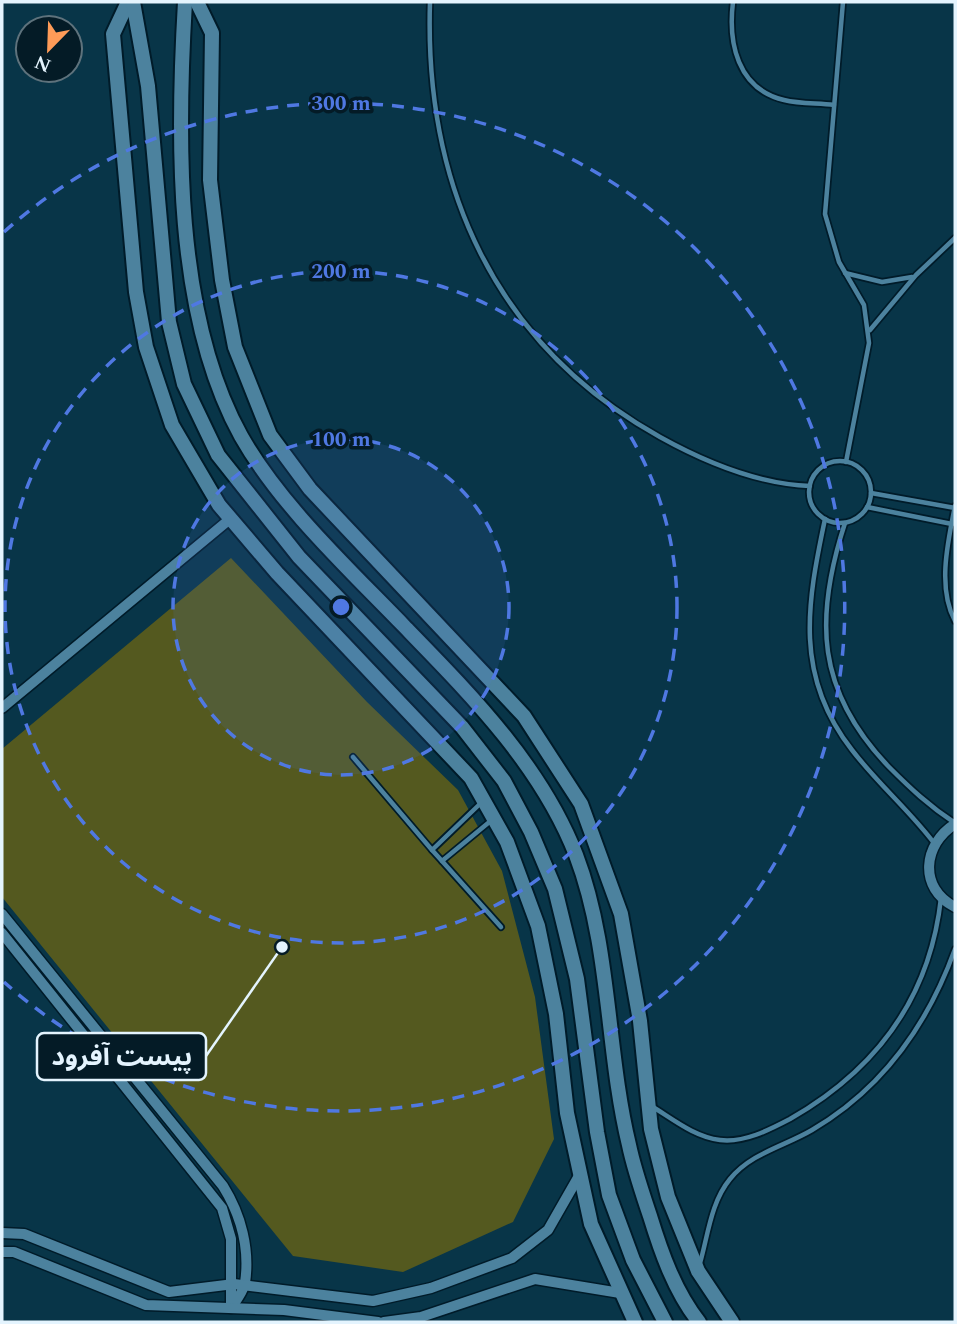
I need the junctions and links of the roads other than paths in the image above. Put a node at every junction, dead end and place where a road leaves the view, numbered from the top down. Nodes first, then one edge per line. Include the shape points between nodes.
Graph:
1 (130, 2) edge
2 (185, 2) edge
3 (197, 2) edge
4 (430, 2) edge
5 (733, 2) edge
6 (843, 2) edge
7 (834, 105) junction
8 (955, 238) edge
9 (845, 273) junction
10 (916, 275) junction
11 (869, 330) junction
12 (846, 462) junction
13 (810, 486) junction
14 (871, 493) junction
15 (867, 507) junction
16 (955, 507) edge
17 (954, 515) edge
18 (230, 519) junction
19 (825, 519) junction
20 (845, 523) junction
21 (952, 524) junction
22 (955, 621) edge
23 (2, 708) edge
24 (353, 757) dead end
25 (483, 800) junction
26 (494, 819) junction
27 (955, 824) edge
28 (934, 843) junction
29 (432, 850) junction
30 (442, 861) junction
31 (942, 898) junction
32 (955, 907) edge
33 (2, 914) edge
34 (500, 927) dead end
35 (2, 933) edge
36 (955, 949) edge
37 (649, 1105) junction
38 (580, 1174) junction
39 (2, 1233) edge
40 (2, 1252) edge
41 (698, 1271) junction
42 (239, 1285) junction
43 (620, 1293) junction
44 (231, 1308) junction
45 (422, 1320) edge
46 (378, 1322) edge
47 (384, 1322) edge
48 (635, 1322) edge
49 (666, 1322) edge
50 (699, 1322) edge
51 (732, 1322) edge

1 - 18 main road via 113,34 136,292 146,347 172,425
1 - 49 main road via 148,86 169,323 184,384 218,455 299,556 462,727 504,781 531,832 555,889 577,979 609,1195 633,1260
2 - 50 main road via 187,257 199,324 218,381 241,436 295,510 507,738 551,803 588,890 628,1143 660,1251
3 - 37 main road via 212,33 210,180 222,280 235,347 271,435 310,489 524,716 581,804 621,914
4 - 13 lane via 432,98 441,149 472,237 525,322 555,359 638,424 688,452 746,474
5 - 7 lane via 732,46 752,82 782,100
6 - 7 lane
7 - 9 lane via 825,214
8 - 10 lane
9 - 10 lane via 882,282
9 - 11 lane via 859,293
10 - 11 lane
11 - 12 lane
12 - 13 lane via 827,464
12 - 14 lane via 864,473
13 - 19 lane via 812,505
14 - 15 lane
14 - 16 lane
15 - 20 lane
15 - 21 lane
16 - 17 lane
17 - 21 lane
18 - 23 street
18 - 25 main road via 471,778
19 - 20 lane
19 - 28 lane via 808,618 818,688 850,749
20 - 27 lane via 825,602 834,683 851,720 874,751 925,804
21 - 22 lane via 945,571
24 - 29 lane
25 - 26 main road
25 - 29 lane
26 - 30 lane
26 - 38 main road via 538,926
27 - 28 street
28 - 31 street via 928,866
29 - 30 lane
30 - 34 lane
31 - 32 street
31 - 37 lane via 937,939 905,1009 869,1057 821,1099 766,1131 729,1141 702,1136
33 - 42 street via 223,1186 237,1209 245,1243
35 - 42 street via 222,1208
36 - 41 lane via 944,982 923,1020 877,1080 834,1116 754,1158 729,1180 715,1207
37 - 41 main road via 668,1197
38 - 42 street via 548,1230 512,1258 430,1288 373,1301
38 - 43 main road via 591,1224
39 - 42 street via 24,1234 169,1292
40 - 44 street via 14,1252 146,1305
41 - 51 main road
42 - 44 street
43 - 45 street via 535,1279
43 - 48 main road
44 - 46 street
45 - 47 street

